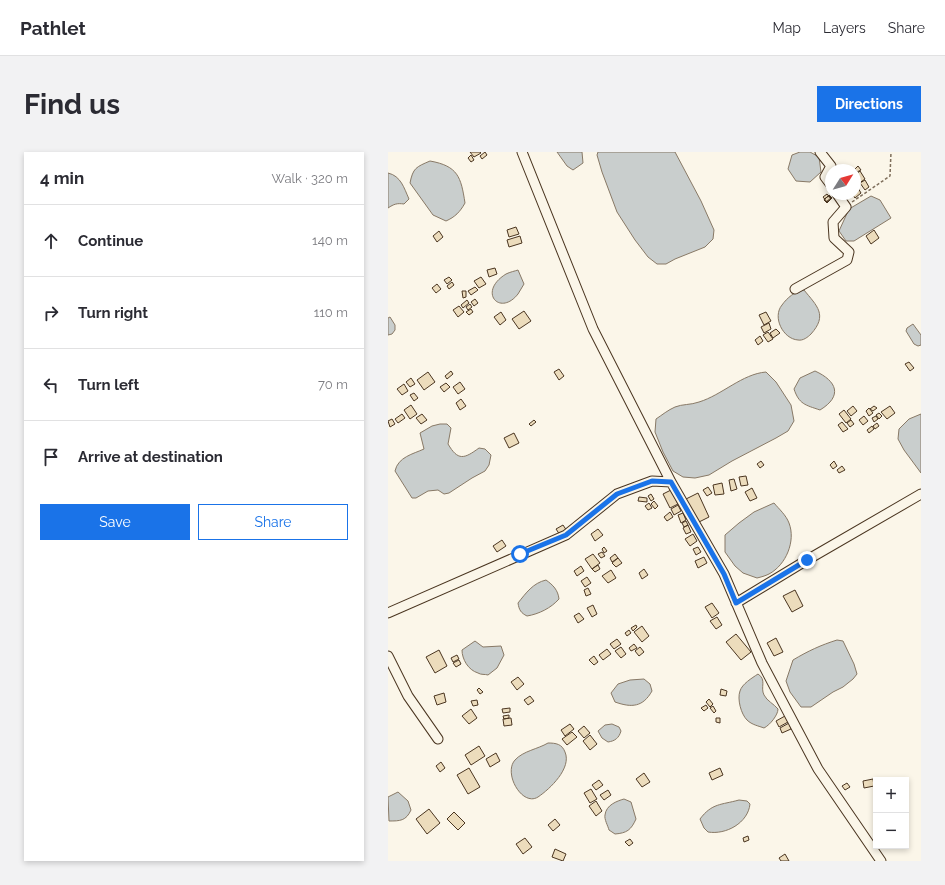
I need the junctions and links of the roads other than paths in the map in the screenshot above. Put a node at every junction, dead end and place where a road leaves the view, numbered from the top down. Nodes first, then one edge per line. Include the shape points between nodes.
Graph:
1 (522, 152) edge
2 (820, 152) edge
3 (829, 164) edge
4 (841, 200) edge
5 (795, 289) dead end
6 (671, 482) junction
7 (921, 494) edge
8 (736, 603) junction
9 (388, 613) edge
10 (388, 656) edge
11 (438, 738) dead end
12 (881, 861) edge

1 - 6 street via 593,329
2 - 3 street
4 - 5 street via 846,207 833,222 834,238 849,252 847,260
6 - 8 street via 724,574
6 - 9 street via 652,481 617,494 566,535
7 - 8 street
8 - 12 street via 762,663 818,769
10 - 11 street via 408,696

